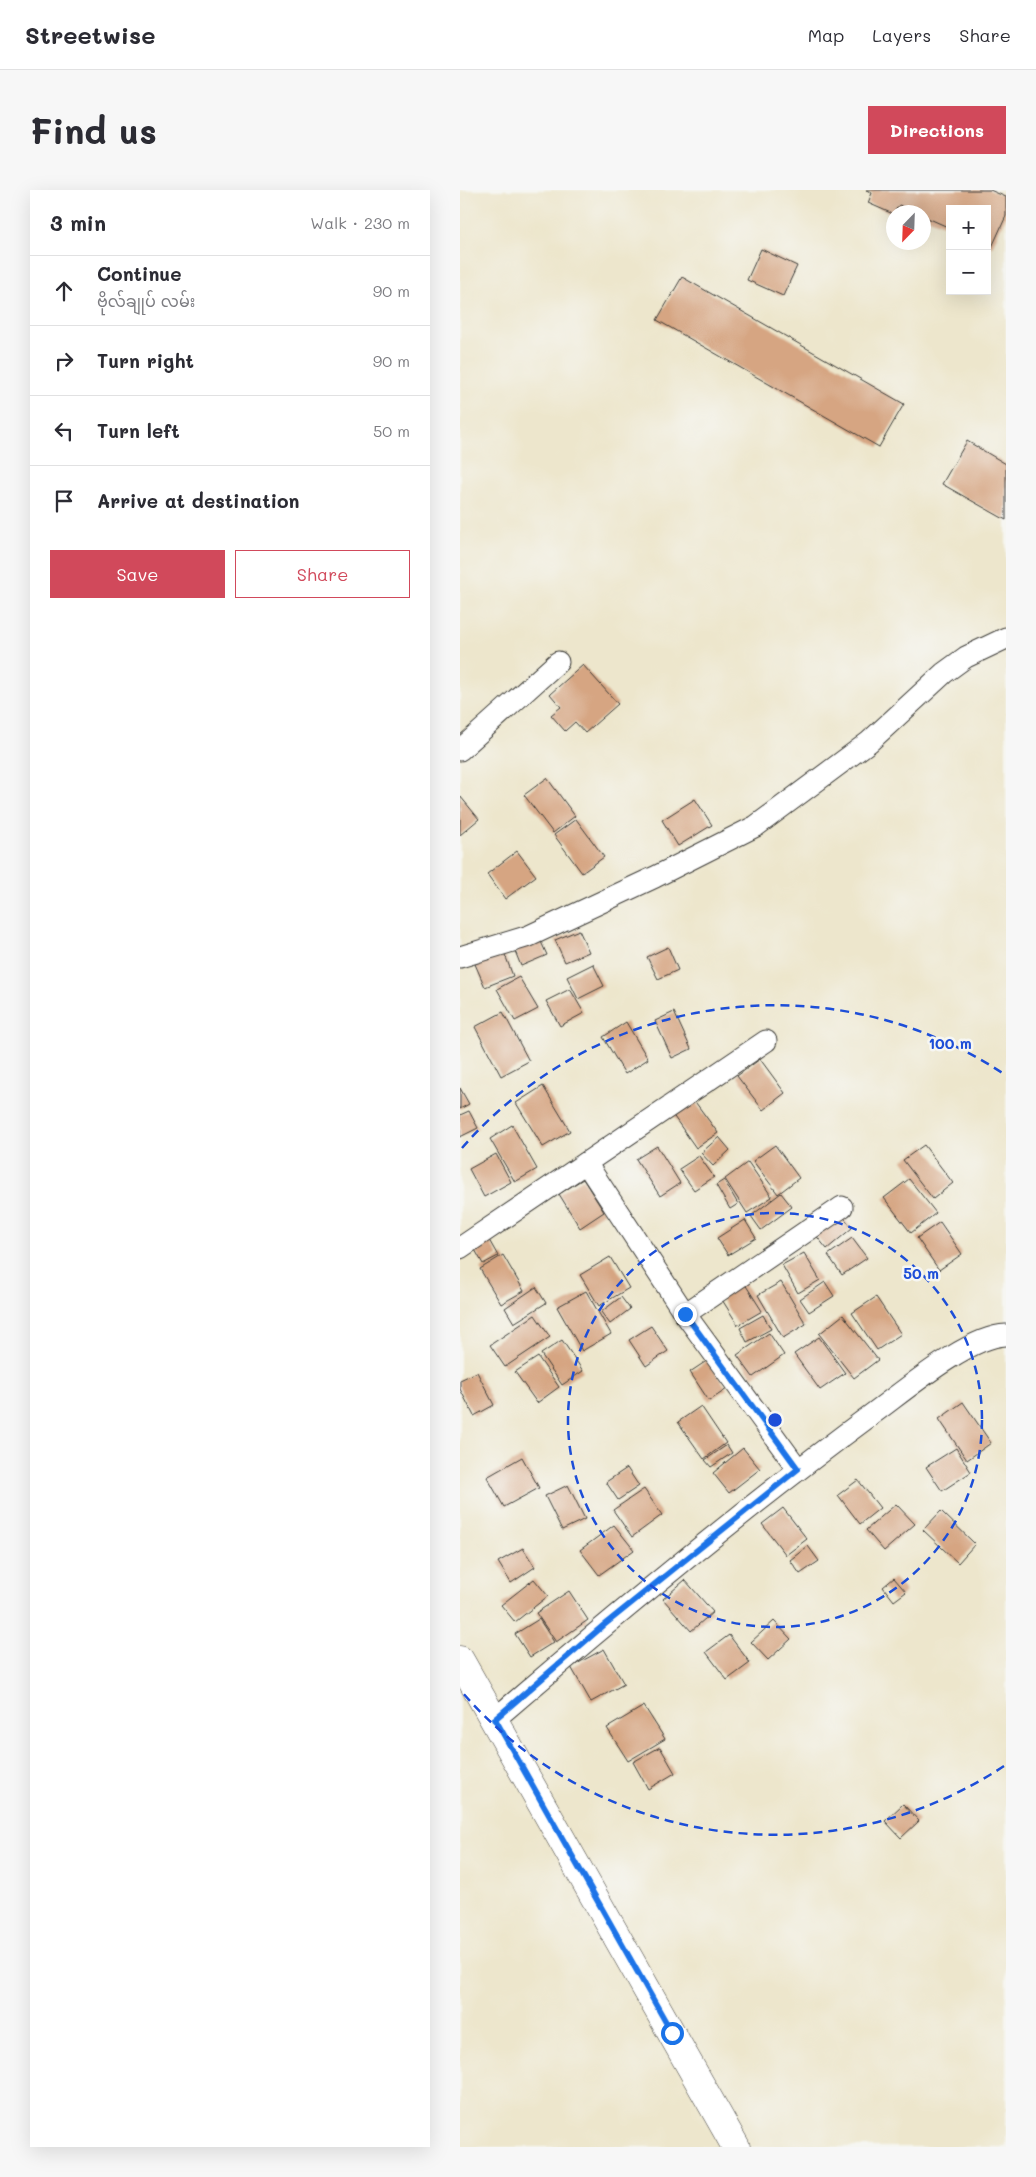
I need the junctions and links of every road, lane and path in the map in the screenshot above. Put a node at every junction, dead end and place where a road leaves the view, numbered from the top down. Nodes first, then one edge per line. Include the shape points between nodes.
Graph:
1 (1006, 638) edge
2 (558, 662) dead end
3 (460, 750) edge
4 (460, 957) edge
5 (766, 1042) dead end
6 (586, 1163) junction
7 (842, 1207) dead end
8 (460, 1248) edge
9 (685, 1314) junction
10 (1006, 1335) edge
11 (798, 1469) junction
12 (460, 1660) edge
13 (495, 1719) junction
14 (736, 2147) edge

1 - 4 street via 966,657 944,673 869,742 756,826 529,936
2 - 3 street
5 - 6 street
6 - 8 street
6 - 9 street
7 - 9 street
9 - 11 street
10 - 11 street via 997,1335 969,1347 924,1376
11 - 13 street via 604,1625
12 - 13 street
13 - 14 street

